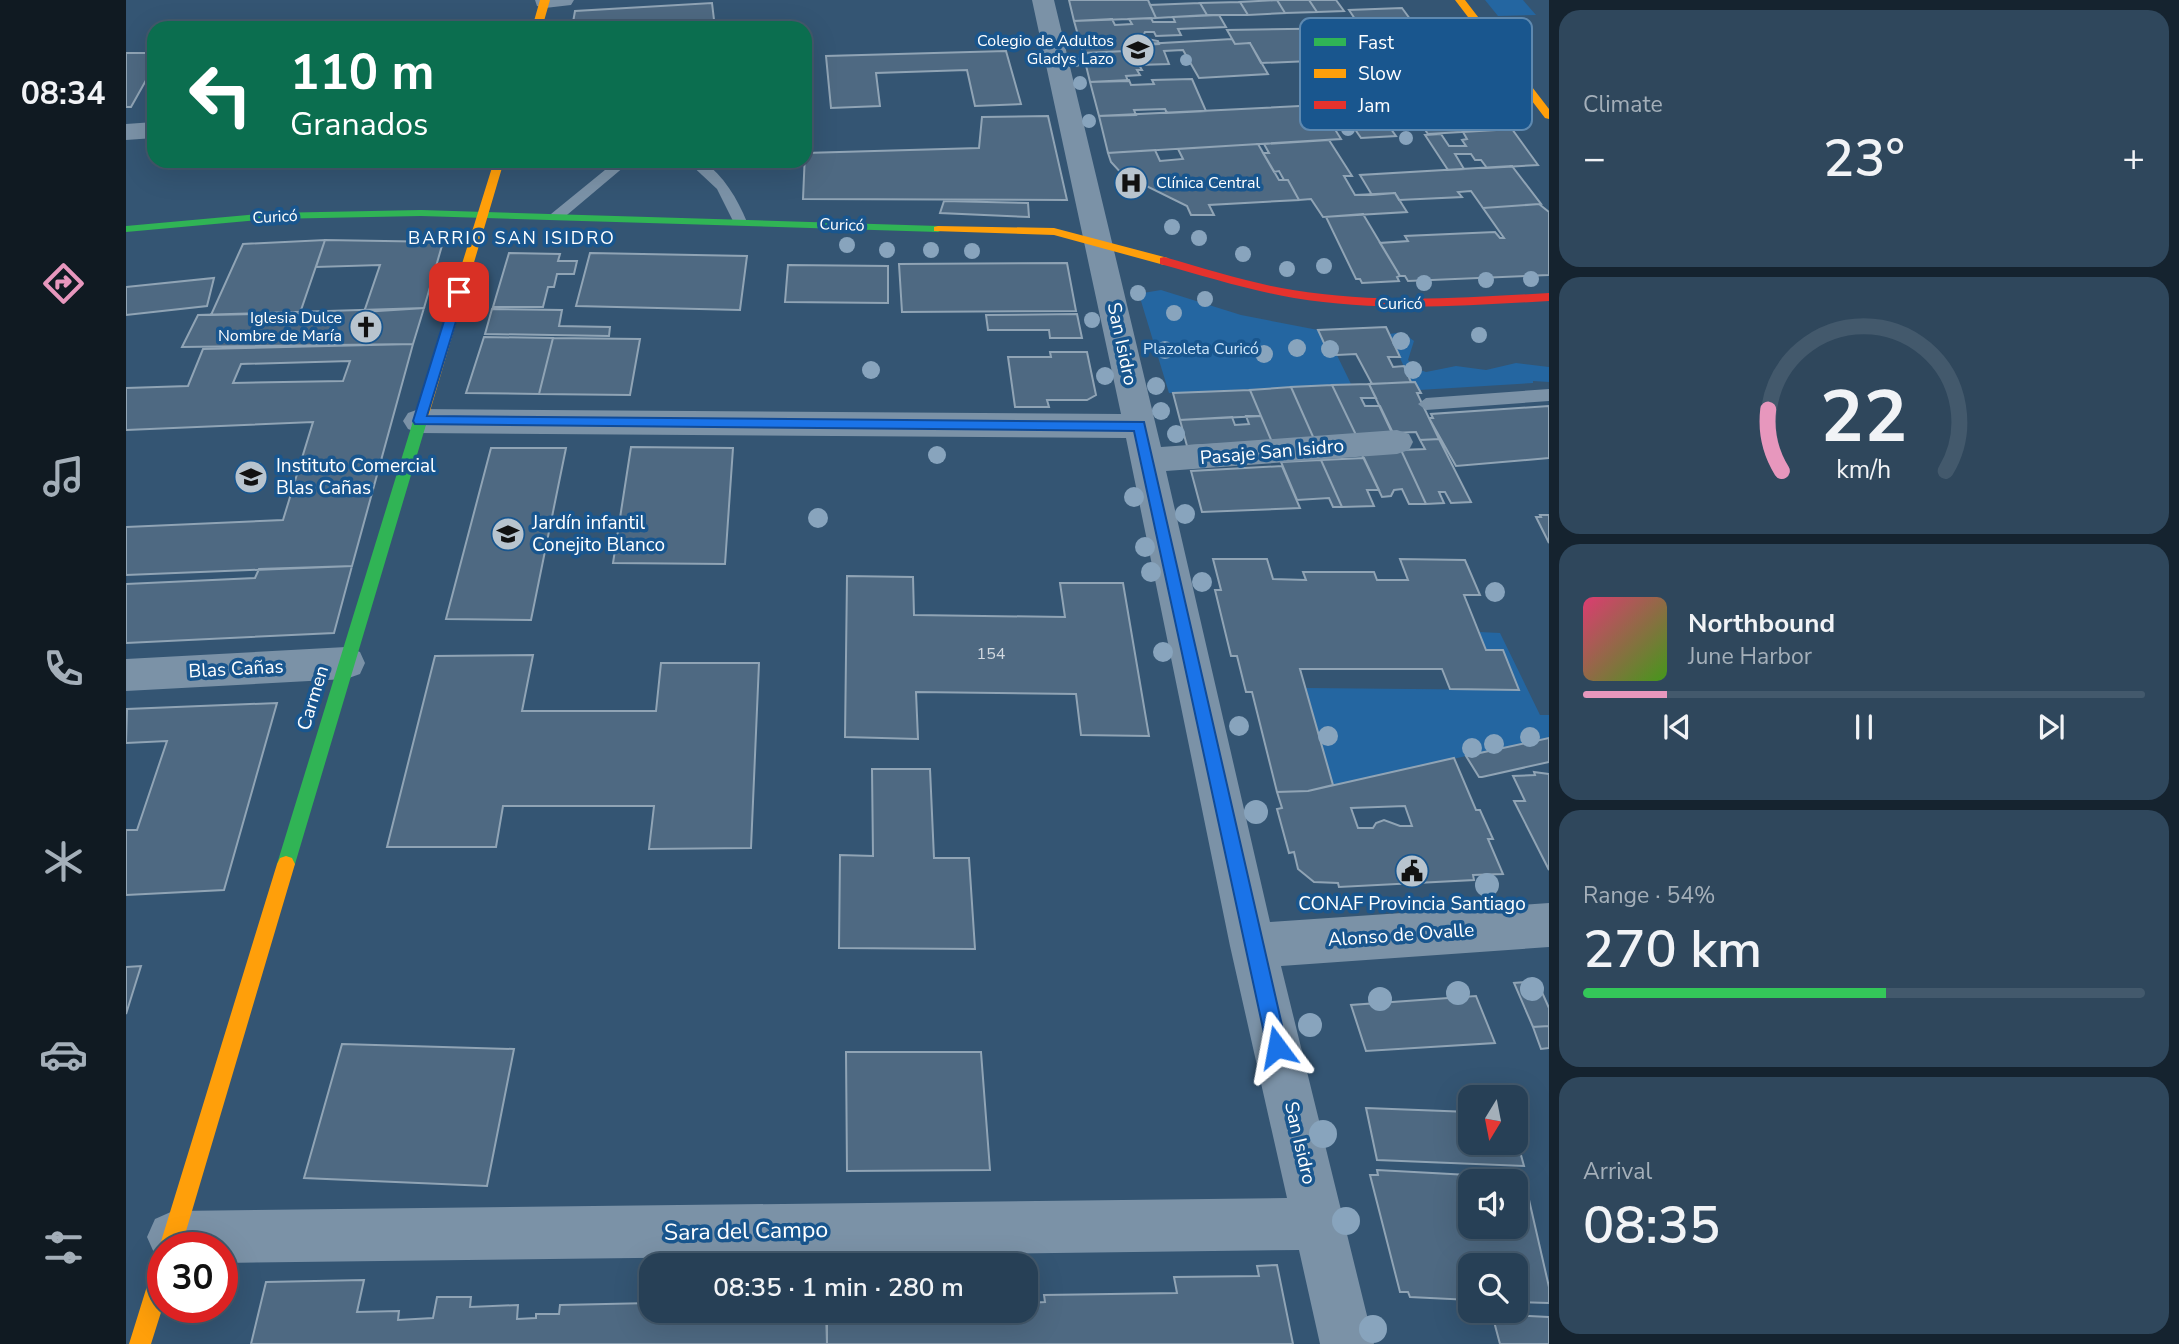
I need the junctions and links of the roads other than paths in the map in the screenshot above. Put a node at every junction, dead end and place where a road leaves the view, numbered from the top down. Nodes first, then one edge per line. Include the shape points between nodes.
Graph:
1 (551, 0) edge
2 (1043, 0) edge
3 (1460, 0) edge
4 (1474, 18) edge
5 (540, 21) edge
6 (1532, 94) edge
7 (1549, 116) edge
8 (147, 130) edge
9 (126, 132) edge
10 (497, 168) edge
11 (617, 168) edge
12 (705, 168) edge
13 (483, 214) junction
14 (556, 217) junction
15 (740, 222) junction
16 (126, 229) edge
17 (1099, 240) junction
18 (1154, 256) junction
19 (1107, 277) junction
20 (1549, 297) edge
21 (1549, 395) edge
22 (1426, 404) dead end
23 (419, 421) junction
24 (1396, 442) dead end
25 (1143, 443) junction
26 (346, 663) junction
27 (126, 675) edge
28 (1549, 925) edge
29 (1253, 946) junction
30 (1319, 1224) junction
31 (174, 1232) edge
32 (238, 1250) edge
33 (147, 1323) edge
34 (141, 1344) edge
35 (1347, 1344) edge

1 - 5 main road
2 - 17 street, San Isidro
3 - 4 main road
6 - 7 main road
8 - 9 street
10 - 13 main road, Carmen
11 - 14 lane
12 - 15 lane via 730,197
13 - 14 main road, Curicó
13 - 16 main road, Curicó via 271,216
13 - 23 main road, Carmen
14 - 15 main road, Curicó
15 - 17 main road, Curicó via 1054,232
17 - 18 main road, Curicó
17 - 19 street, San Isidro
18 - 19 main road via 1123,262
18 - 20 main road, Curicó via 1276,291 1363,303
19 - 25 street, San Isidro
21 - 22 lane
23 - 25 street, Pasaje San Isidro
23 - 26 main road, Carmen
24 - 25 street, Pasaje San Isidro
25 - 29 street, San Isidro
26 - 27 street, Blas Cañas
26 - 31 main road, Carmen
28 - 29 street, Alonso de Ovalle
29 - 30 street, San Isidro
30 - 32 street, Sara del Campo
30 - 35 street, San Isidro
33 - 34 main road, Carmen

